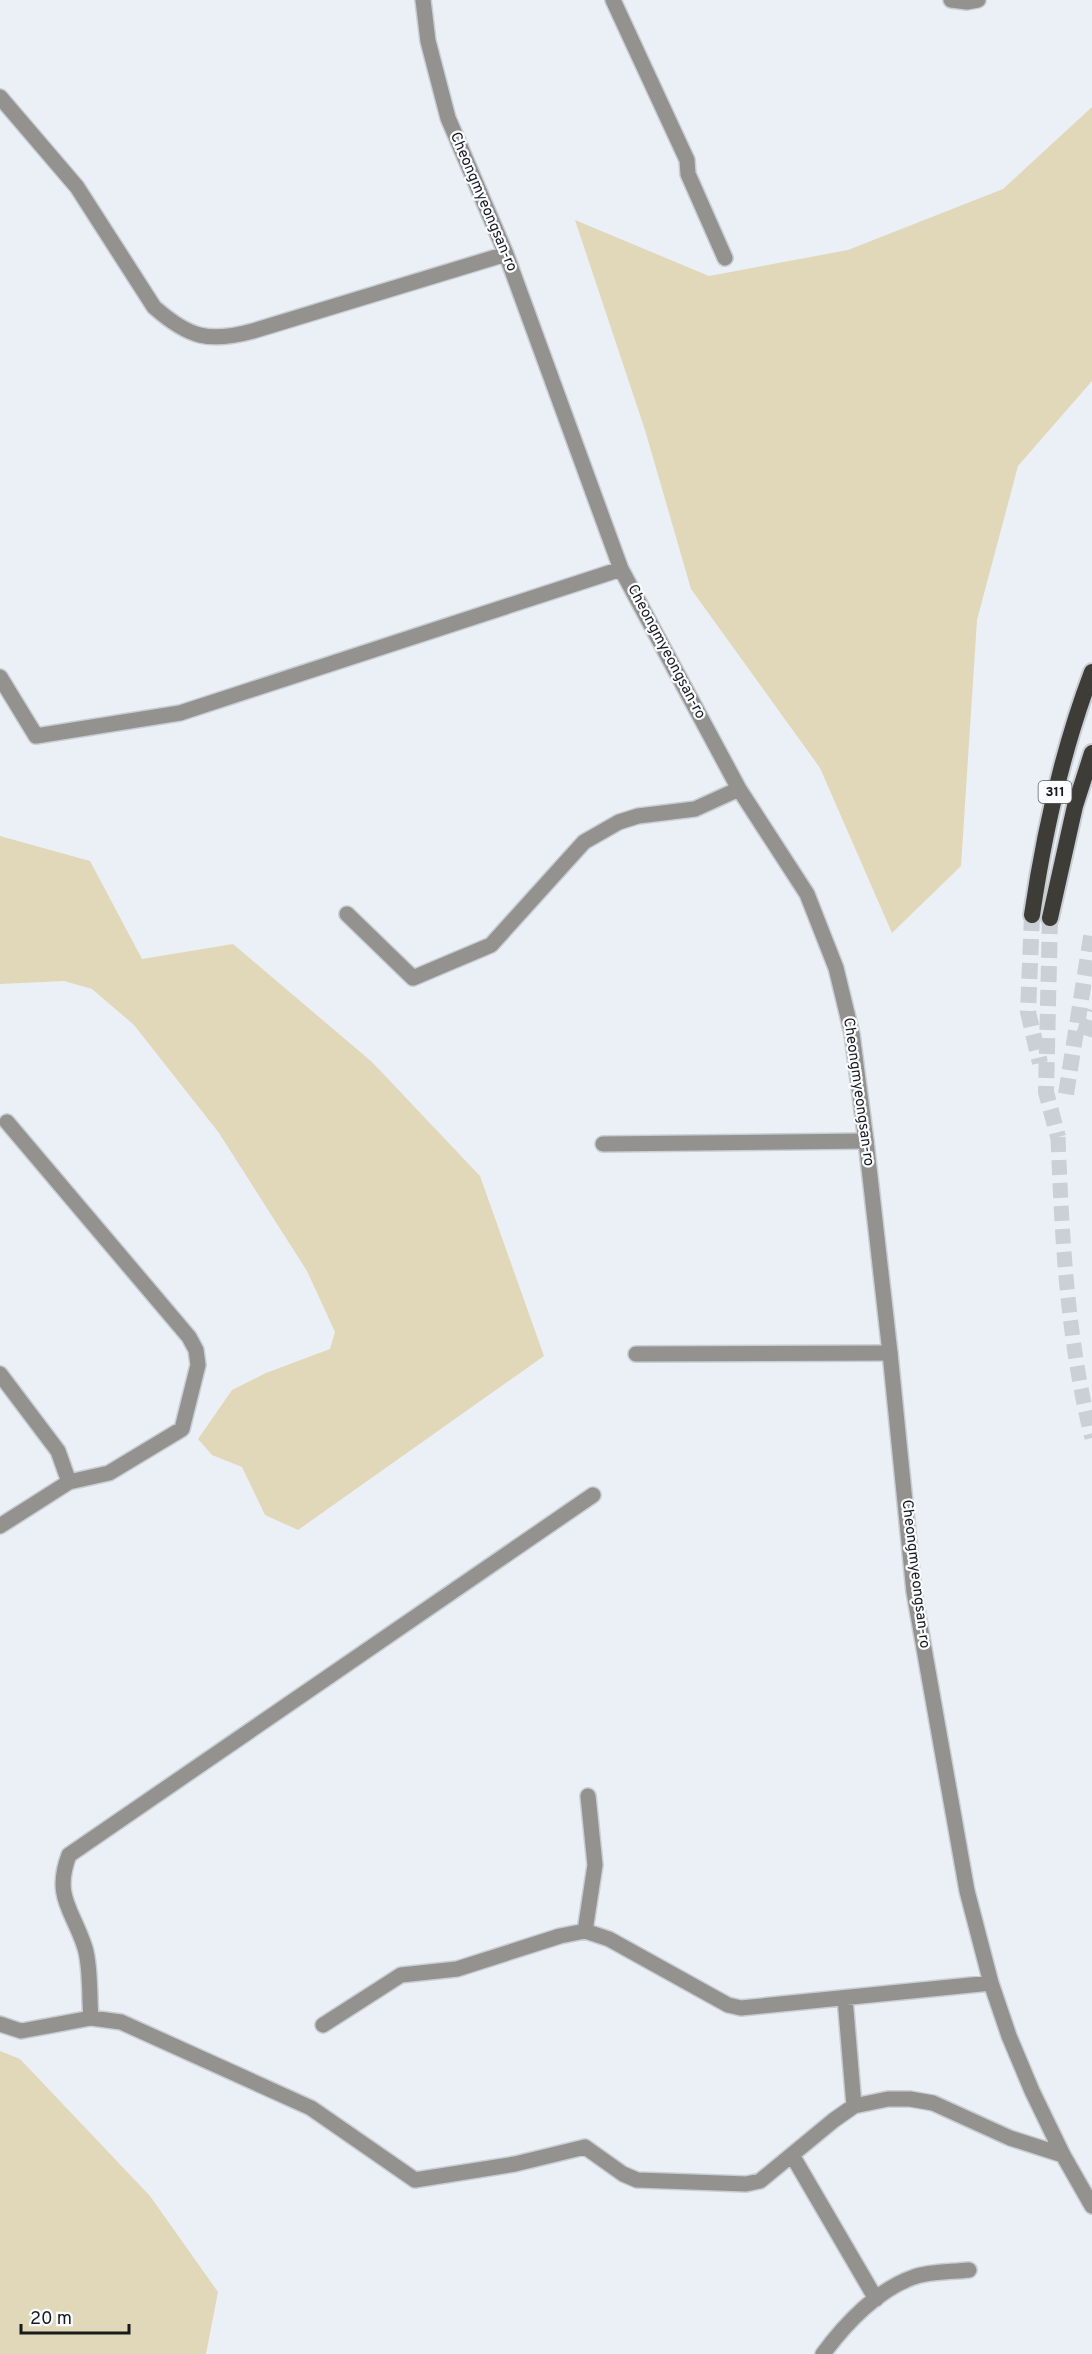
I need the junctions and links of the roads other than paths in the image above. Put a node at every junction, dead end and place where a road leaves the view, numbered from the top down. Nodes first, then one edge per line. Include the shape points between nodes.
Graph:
1 (423, 0) edge
2 (613, 0) edge
3 (951, 0) edge
4 (978, 0) edge
5 (0, 97) edge
6 (506, 255) junction
7 (724, 258) dead end
8 (621, 569) junction
9 (1092, 672) edge
10 (0, 677) edge
11 (1092, 753) edge
12 (739, 789) junction
13 (347, 914) dead end
14 (1032, 915) tunnel mouth
15 (1050, 918) tunnel mouth
16 (7, 1122) dead end
17 (866, 1141) junction
18 (603, 1144) dead end
19 (636, 1353) dead end
20 (890, 1353) junction
21 (0, 1374) edge
22 (69, 1482) junction
23 (593, 1495) dead end
24 (0, 1526) edge
25 (588, 1796) dead end
26 (585, 1931) junction
27 (991, 1983) junction
28 (845, 1998) junction
29 (91, 2018) junction
30 (0, 2024) edge
31 (323, 2025) dead end
32 (854, 2106) junction
33 (792, 2154) junction
34 (1063, 2154) junction
35 (1092, 2206) edge
36 (969, 2270) dead end
37 (876, 2299) junction
38 (823, 2354) edge

1 - 6 street, Cheongmyeongsan-ro via 428,40 448,118
2 - 7 street via 687,160 688,174
3 - 4 street
5 - 6 street via 77,187 154,307 166,318 208,338 253,331
6 - 8 street, Cheongmyeongsan-ro
8 - 10 street via 180,713 36,736
8 - 12 street, Cheongmyeongsan-ro
9 - 14 highway, 311 via 1051,807
11 - 15 highway, 311
12 - 13 street via 695,808 638,816 600,831 584,842 491,945 413,978
12 - 17 street, Cheongmyeongsan-ro via 807,894 836,968 852,1034
16 - 22 street via 196,1350 198,1365 182,1429 109,1473
17 - 18 street
17 - 20 street, Cheongmyeongsan-ro
19 - 20 street
20 - 27 street, Cheongmyeongsan-ro via 914,1592 967,1891
21 - 22 street via 58,1451
22 - 24 street
23 - 29 street via 69,1855 62,1887 85,1950
25 - 26 street via 595,1865
26 - 28 street via 609,1939 728,2005 741,2008
26 - 31 street via 457,1969 401,1975
27 - 28 street
27 - 34 street, Cheongmyeongsan-ro via 1032,2091
28 - 32 street
29 - 30 street via 21,2031
29 - 33 street via 121,2022 310,2108 415,2180 515,2164 585,2147 637,2180 746,2184 760,2181
32 - 33 street
32 - 34 street via 888,2099 933,2103 1010,2138
33 - 37 street
34 - 35 street, Cheongmyeongsan-ro
36 - 37 street via 917,2276
37 - 38 street via 839,2332

